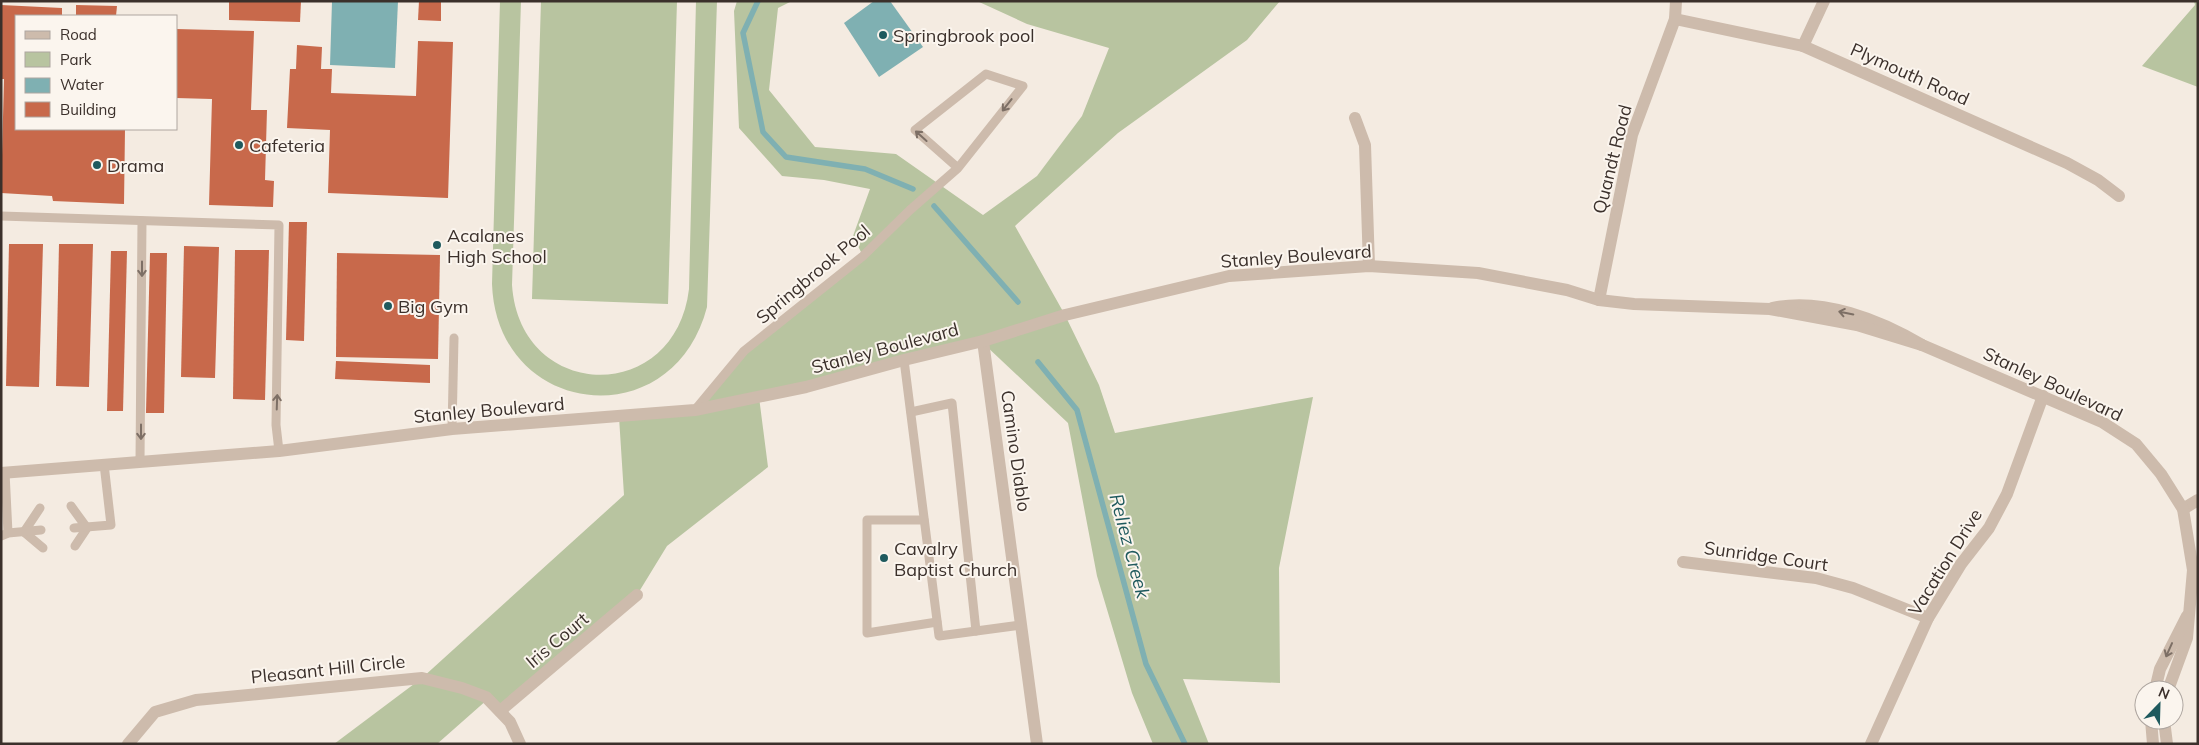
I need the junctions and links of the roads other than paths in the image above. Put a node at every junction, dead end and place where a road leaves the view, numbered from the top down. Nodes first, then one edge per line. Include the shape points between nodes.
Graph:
1 (1676, 1) edge
2 (1824, 1) edge
3 (1675, 19) junction
4 (1803, 46) junction
5 (1355, 118) dead end
6 (958, 168) junction
7 (2119, 196) dead end
8 (1, 216) edge
9 (142, 221) junction
10 (1369, 266) junction
11 (1599, 300) junction
12 (454, 338) dead end
13 (983, 341) junction
14 (904, 360) junction
15 (2043, 396) junction
16 (695, 410) junction
17 (911, 412) junction
18 (452, 429) junction
19 (279, 451) junction
20 (140, 462) junction
21 (104, 464) junction
22 (3, 472) edge
23 (2198, 500) edge
24 (71, 506) dead end
25 (40, 508) dead end
26 (2182, 510) junction
27 (924, 520) junction
28 (74, 528) dead end
29 (87, 528) junction
30 (41, 530) dead end
31 (24, 532) junction
32 (5, 534) edge
33 (75, 546) dead end
34 (43, 548) dead end
35 (1683, 562) dead end
36 (637, 595) dead end
37 (2189, 612) junction
38 (1928, 618) junction
39 (937, 622) junction
40 (1021, 625) junction
41 (976, 631) junction
42 (2158, 680) edge
43 (2172, 680) edge
44 (500, 711) junction
45 (2152, 730) edge
46 (2165, 730) edge
47 (128, 744) edge
48 (520, 744) edge
49 (1037, 744) edge
50 (1871, 744) edge
51 (2153, 744) edge
52 (2167, 744) edge

1 - 3 street, Quandt Road
2 - 4 street
3 - 4 street, Plymouth Road
3 - 11 street, Quandt Road via 1632,135
4 - 7 street, Plymouth Road via 2067,163
5 - 10 street via 1365,145
6 -> 6 lane, Springbrook Pool via 915,130 986,74 1023,86
6 - 16 lane, Springbrook Pool via 864,256 744,352
8 - 9 lane
19 -> 9 lane via 276,425 279,225
9 -> 20 lane
10 - 11 street, Stanley Boulevard via 1478,273 1567,290
10 - 13 street, Stanley Boulevard via 1229,276 1065,315
11 - 15 street, Stanley Boulevard via 1770,308 1789,304 1857,315
12 - 18 lane
13 - 14 street, Stanley Boulevard
13 - 40 street, Camino Diablo
14 - 16 street, Stanley Boulevard via 806,387
14 - 17 lane
15 - 26 street, Stanley Boulevard via 2102,422 2136,444 2161,474
15 - 38 street, Vacation Drive via 2007,494 1989,528 1961,564
16 - 18 street, Stanley Boulevard
17 - 27 lane
17 - 41 lane via 952,403
18 - 19 street, Stanley Boulevard
19 - 20 street, Stanley Boulevard
20 - 21 street, Stanley Boulevard
21 - 22 street, Stanley Boulevard
21 - 29 lane via 111,525
22 - 32 lane
23 - 26 street
24 - 29 lane
25 - 31 lane
26 - 37 street, Stanley Boulevard via 2193,570
27 - 39 lane
27 - 39 lane via 867,520 867,633
28 - 29 lane
29 - 33 lane
30 - 31 lane
31 - 32 lane
31 - 34 lane
35 - 38 street, Sunridge Court via 1816,578 1853,588
36 - 44 street, Iris Court
37 -> 42 street, Stanley Boulevard
37 - 43 street, Stanley Boulevard via 2187,638
38 - 50 street, Vacation Drive
39 - 41 lane via 939,636
40 - 41 lane
40 - 49 street, Camino Diablo
44 - 47 street, Pleasant Hill Circle via 486,697 422,678 196,700 155,712
44 - 48 street, Pleasant Hill Circle via 510,722
45 - 51 street
46 - 52 street

